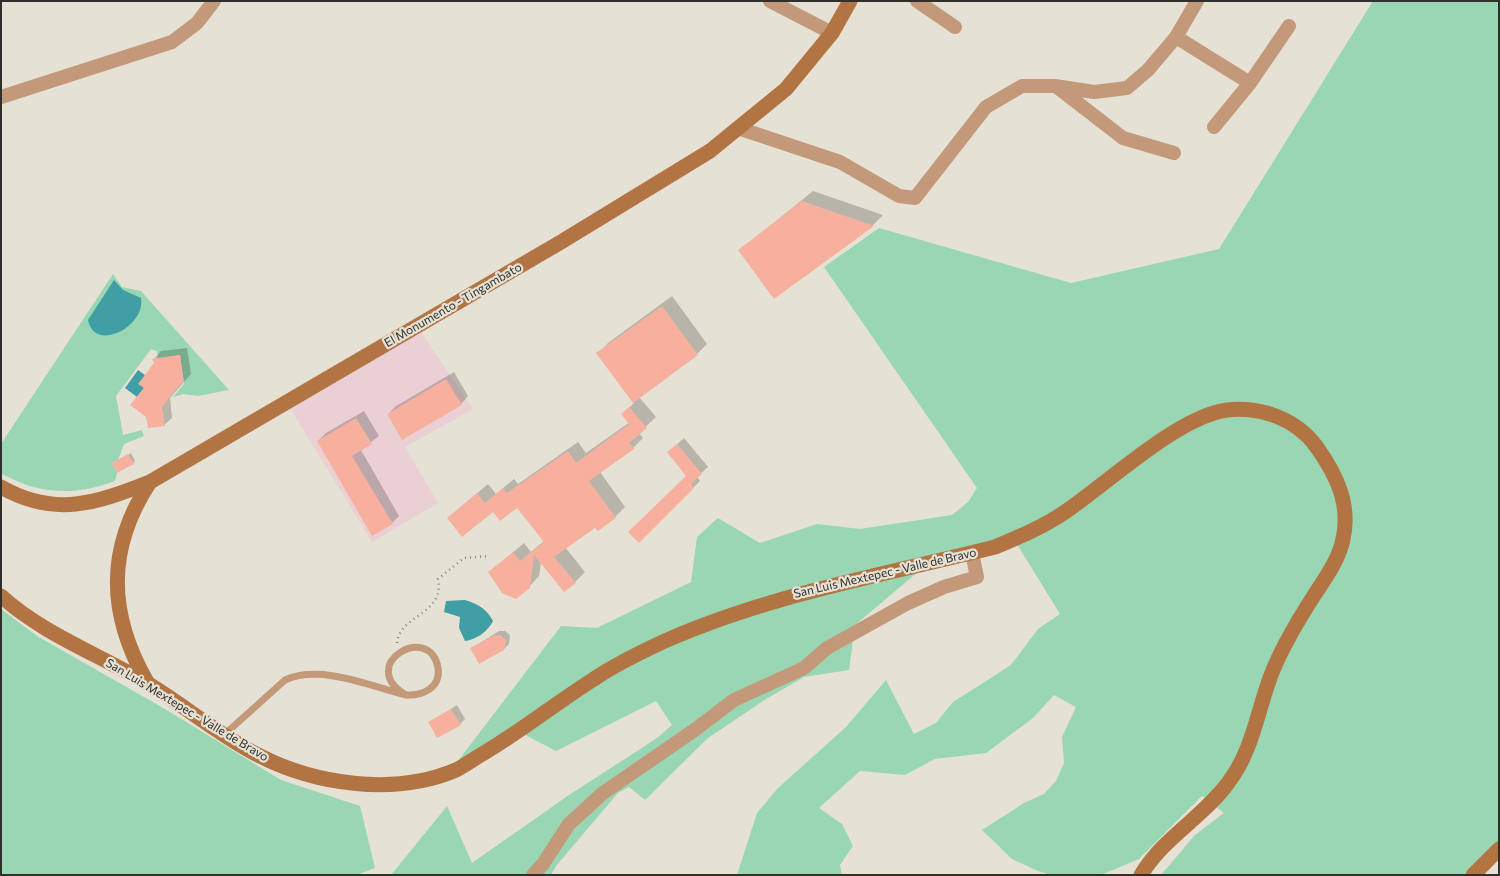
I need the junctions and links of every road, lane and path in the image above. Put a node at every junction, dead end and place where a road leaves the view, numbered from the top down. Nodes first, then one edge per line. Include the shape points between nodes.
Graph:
1 (214, 1) edge
2 (770, 1) edge
3 (850, 1) edge
4 (917, 1) edge
5 (1197, 1) edge
6 (1289, 26) dead end
7 (955, 27) dead end
8 (832, 33) junction
9 (1176, 36) junction
10 (1250, 83) junction
11 (1055, 86) junction
12 (1, 97) edge
13 (1214, 127) dead end
14 (738, 128) junction
15 (1174, 153) dead end
16 (150, 482) junction
17 (1, 487) edge
18 (972, 553) junction
19 (488, 556) dead end
20 (1, 596) edge
21 (399, 651) junction
22 (148, 684) junction
23 (406, 695) junction
24 (225, 734) junction
25 (1499, 849) edge
26 (533, 875) edge
27 (1141, 875) edge
28 (1473, 875) edge

1 - 12 street via 185,34 172,42
2 - 8 street
3 - 8 main road, El Monumento - Tingambato
4 - 7 street
5 - 9 street
6 - 10 street
8 - 14 main road, El Monumento - Tingambato via 786,89
9 - 10 street
9 - 11 street via 1148,70 1126,88 1094,92
10 - 13 street
11 - 14 street via 1022,86 986,107 915,198 899,196 840,162
11 - 15 street via 1123,138
14 - 16 main road, El Monumento - Tingambato via 710,152 561,242
16 - 17 main road, El Monumento - Tingambato via 87,504 37,502
16 - 22 main road via 125,530 117,582 123,630 134,660
18 - 24 main road, San Luis Mextepec - Valle de Bravo via 800,592 665,640 596,677 527,727 456,770 420,780 369,784 311,775 257,755
18 - 26 street via 978,577 908,603 827,648 804,668 734,700 604,793 569,824
18 - 27 main road, San Luis Mextepec - Valle de Bravo via 1024,535 1065,512 1156,445 1190,424 1226,410 1257,410 1286,418 1312,440 1332,467 1342,490 1343,541 1270,677 1253,735 1241,762 1210,804 1167,843
19 - 21 path via 464,558 438,579 437,597 430,607 400,633
20 - 22 main road, San Luis Mextepec - Valle de Bravo via 41,626
21 - 23 lane via 392,659 390,680 396,690
21 - 23 lane via 411,647 424,649 438,668 437,681 430,691 418,696
22 - 24 main road, San Luis Mextepec - Valle de Bravo
23 - 24 lane via 334,675 297,675 285,680
25 - 28 main road

